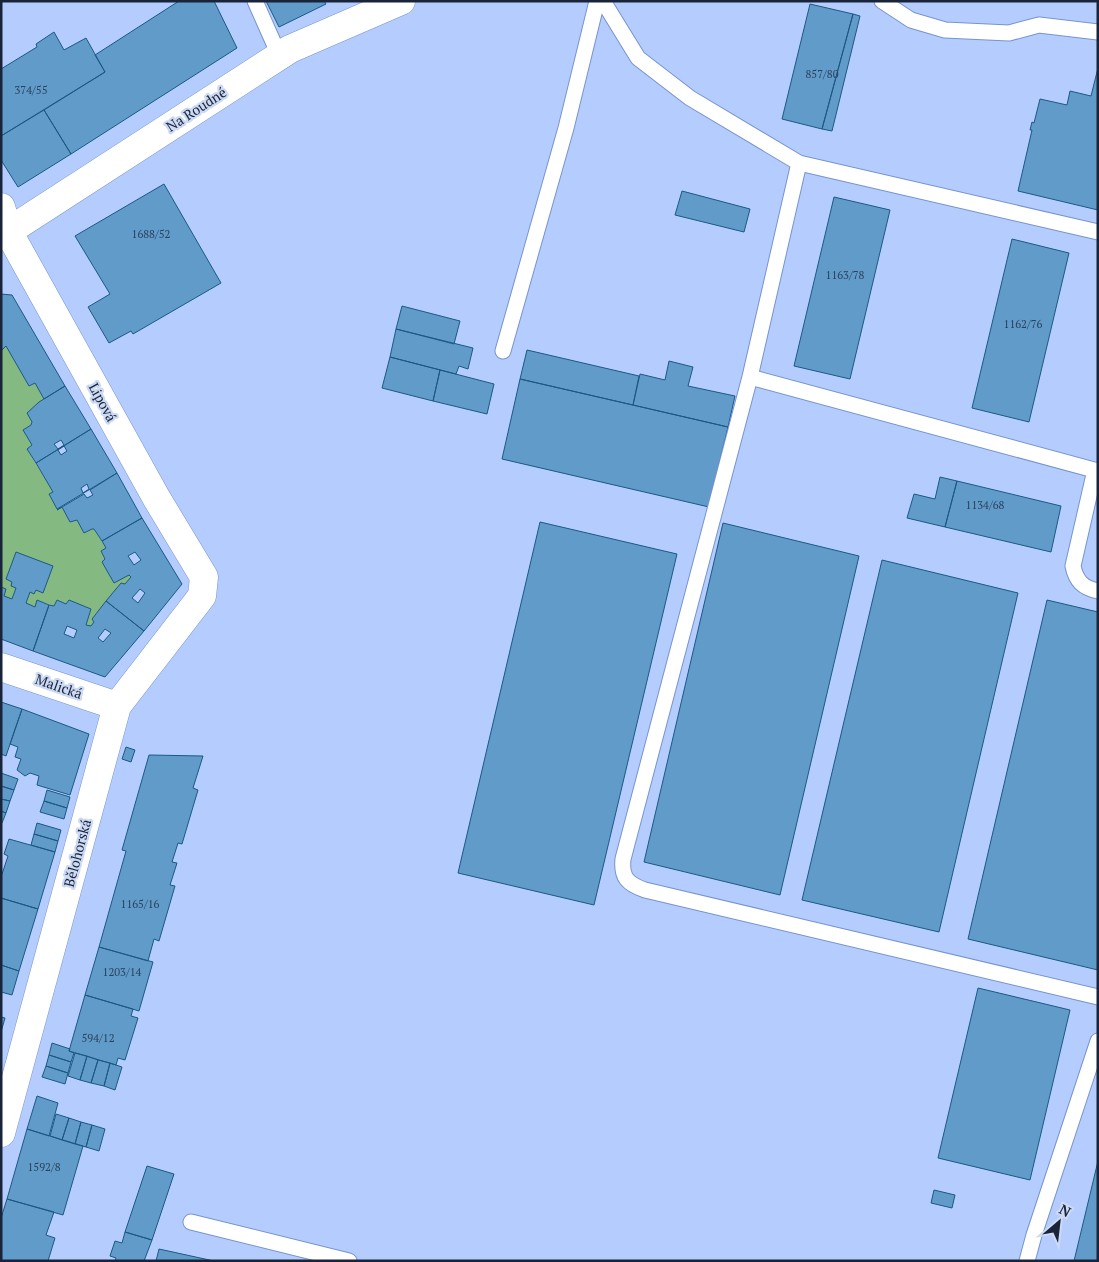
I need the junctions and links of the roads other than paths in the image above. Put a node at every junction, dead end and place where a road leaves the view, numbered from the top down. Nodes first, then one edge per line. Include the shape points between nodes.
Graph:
1 (255, 1) edge
2 (401, 1) edge
3 (597, 1) edge
4 (603, 1) edge
5 (882, 1) edge
6 (1098, 32) edge
7 (279, 56) junction
8 (799, 163) junction
9 (3, 225) edge
10 (1098, 232) edge
11 (503, 352) dead end
12 (750, 377) junction
13 (1096, 470) edge
14 (1098, 591) edge
15 (202, 596) joint
16 (1, 667) edge
17 (117, 706) junction
18 (1098, 997) edge
19 (1098, 1041) edge
20 (1, 1133) edge
21 (191, 1222) dead end
22 (349, 1261) edge
23 (1027, 1261) edge

1 - 7 lane
2 - 7 street, Na Roudné
3 - 11 lane via 566,128
4 - 8 lane via 638,58 690,98
5 - 6 lane via 910,20 945,30 1009,33 1039,26
7 - 9 street, Na Roudné
8 - 10 lane
8 - 12 lane
9 - 15 street, Lipová via 204,577
12 - 13 lane
12 - 18 lane via 624,859 624,876 645,890
13 - 14 lane via 1073,566 1080,583
15 - 17 street, Bělohorská
16 - 17 street, Malická
17 - 20 street, Bělohorská
19 - 23 lane
21 - 22 lane

